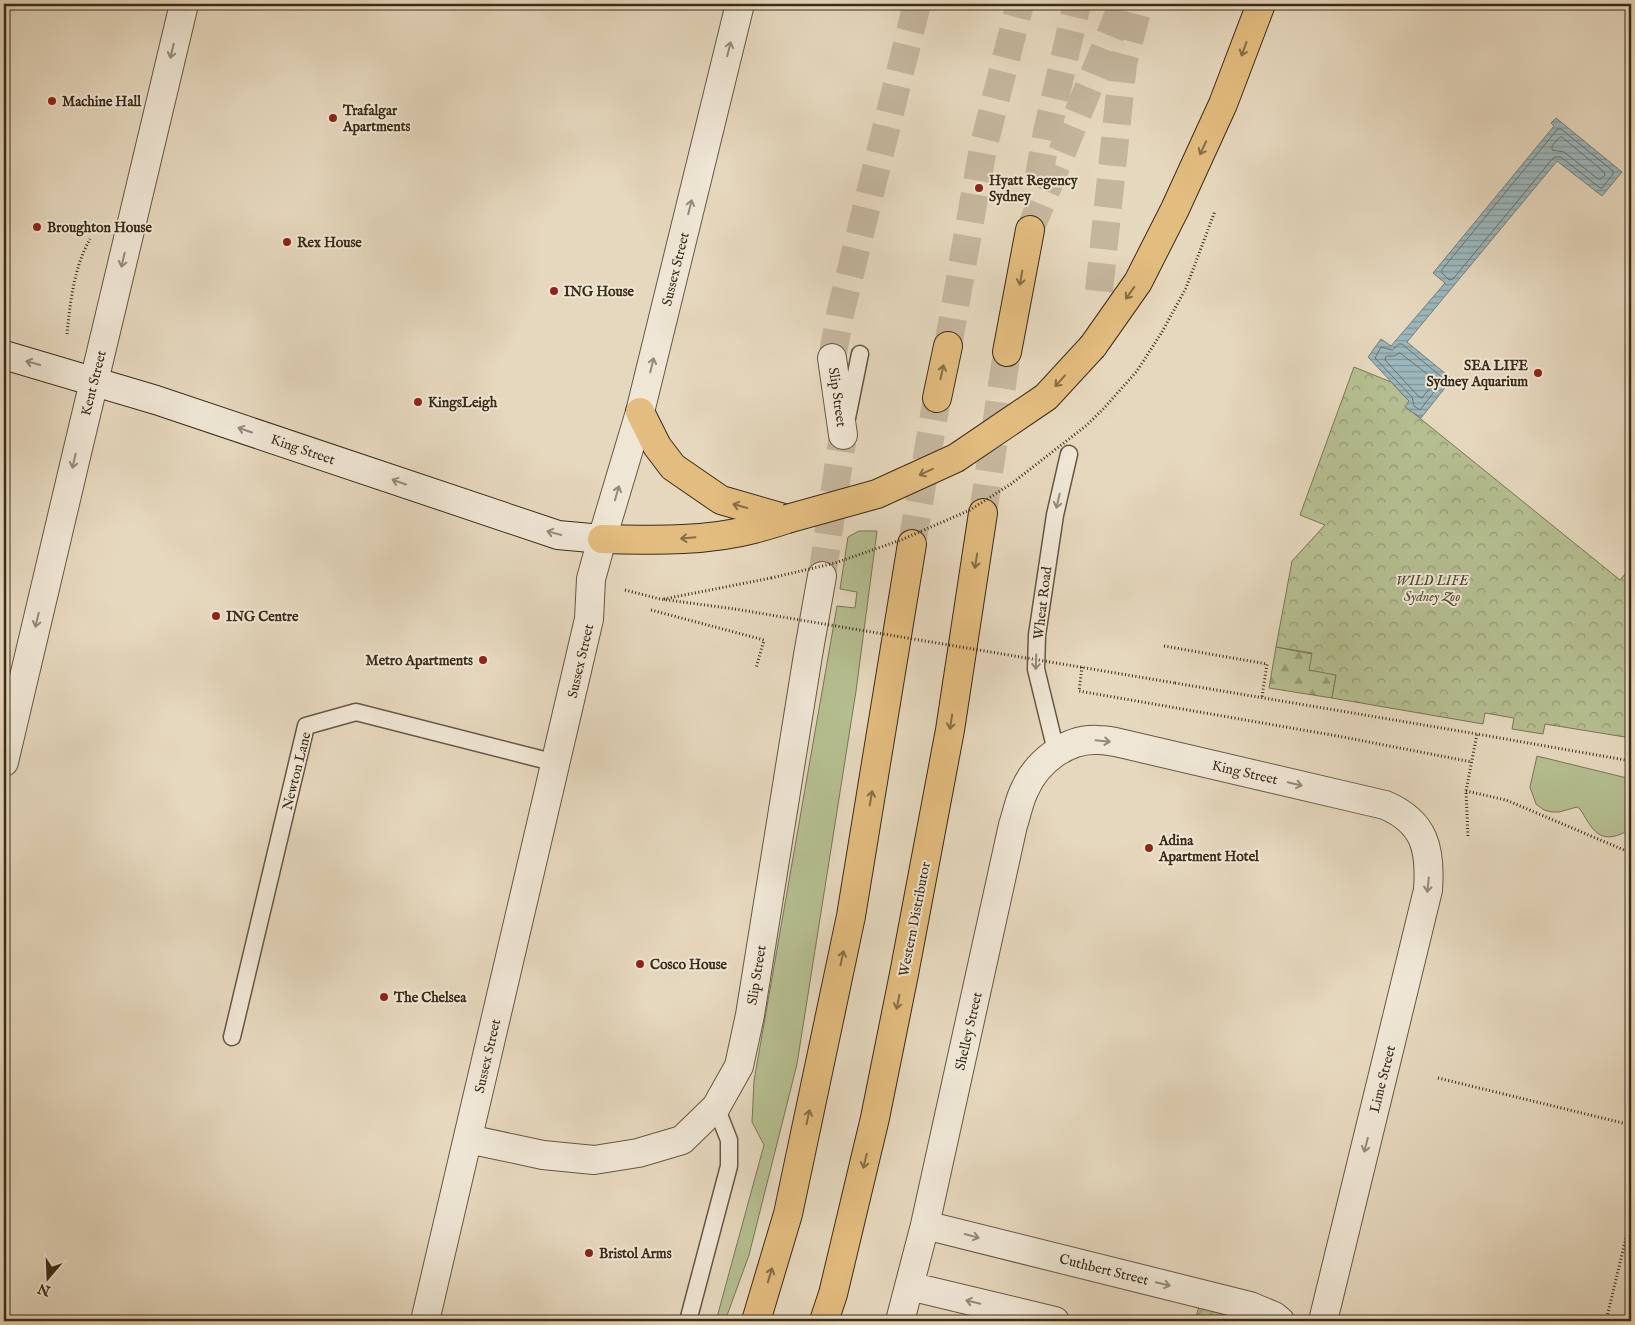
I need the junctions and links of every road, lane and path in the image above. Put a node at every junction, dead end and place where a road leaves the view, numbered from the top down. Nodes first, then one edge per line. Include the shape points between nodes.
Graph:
1 (184, 4) edge
2 (740, 4) edge
3 (1261, 4) edge
4 (1030, 230) tunnel mouth
5 (93, 233) dead end
6 (70, 309) dead end
7 (948, 346) tunnel mouth
8 (1007, 352) tunnel mouth
9 (860, 354) dead end
10 (4, 355) edge
11 (832, 358) tunnel mouth
12 (94, 381) junction
13 (937, 398) tunnel mouth
14 (640, 412) junction
15 (843, 435) joint
16 (1068, 454) dead end
17 (983, 513) tunnel mouth
18 (787, 519) junction
19 (602, 539) junction
20 (912, 544) tunnel mouth
21 (822, 576) tunnel mouth
22 (771, 578) dead end
23 (639, 594) dead end
24 (660, 599) junction
25 (651, 610) dead end
26 (1164, 646) dead end
27 (1082, 667) junction
28 (756, 668) dead end
29 (1262, 697) junction
30 (1477, 734) junction
31 (1056, 751) junction
32 (1631, 761) edge
33 (4, 762) edge
34 (1472, 762) junction
35 (556, 763) junction
36 (1466, 791) junction
37 (1468, 836) dead end
38 (1422, 838) joint
39 (1631, 853) edge
40 (232, 1037) dead end
41 (1438, 1078) dead end
42 (716, 1107) junction
43 (1631, 1125) edge
44 (468, 1139) junction
45 (1631, 1217) edge
46 (924, 1225) junction
47 (909, 1286) junction
48 (426, 1321) edge
49 (688, 1321) edge
50 (756, 1321) edge
51 (824, 1321) edge
52 (900, 1321) edge
53 (1054, 1321) edge
54 (1280, 1321) edge
55 (1323, 1321) edge
56 (1606, 1321) edge

1 -> 12 street, Kent Street
14 -> 2 street, Sussex Street
3 -> 18 highway, bridge via 1223,104 1175,209 1138,282 1093,346 1046,397 956,458 877,494
4 -> 8 highway
5 - 6 path via 80,262
13 -> 7 highway
9 - 15 lane
12 -> 10 street, King Street
11 - 15 street, Slip Street
19 -> 12 street, King Street via 558,535
12 -> 33 street, Kent Street
18 -> 14 highway via 721,500 673,467
19 -> 14 street, Sussex Street
16 -> 31 lane, Wheat Road via 1055,515 1037,635 1036,669
17 -> 51 highway, Western Distributor via 950,730 898,1003 875,1118
18 -> 19 highway via 753,530 712,536 662,540
19 - 35 street, Sussex Street via 592,579 589,620
50 -> 20 highway via 788,1214 850,916
21 - 42 street, Slip Street via 750,1015 739,1066
22 - 24 path
23 - 24 path
24 - 27 path, bridge
25 - 28 path via 764,640
26 - 29 path via 1267,664
27 - 29 path, bridge
27 - 34 path via 1079,691
29 - 30 path
30 - 32 path
30 - 34 path
31 -> 38 street, King Street via 1076,742 1096,740 1124,744 1376,803 1401,812 1413,822
31 - 46 street, Shelley Street via 1038,768 1025,788 1013,825
34 - 36 path
35 - 40 lane, Newton Lane via 356,712 306,726
35 - 44 street, Sussex Street
36 - 37 path
36 - 39 path via 1506,800
38 -> 55 street, Lime Street via 1430,871 1428,890
41 - 43 path
42 - 44 street, Slip Street via 682,1140 638,1153 594,1160 542,1154
42 - 49 lane via 729,1140 729,1166
44 - 48 street, Sussex Street
45 - 56 path
46 - 47 street, Shelley Street
46 -> 54 street, Cuthbert Street via 1250,1306
47 - 52 street, Shelley Street
53 -> 47 street

